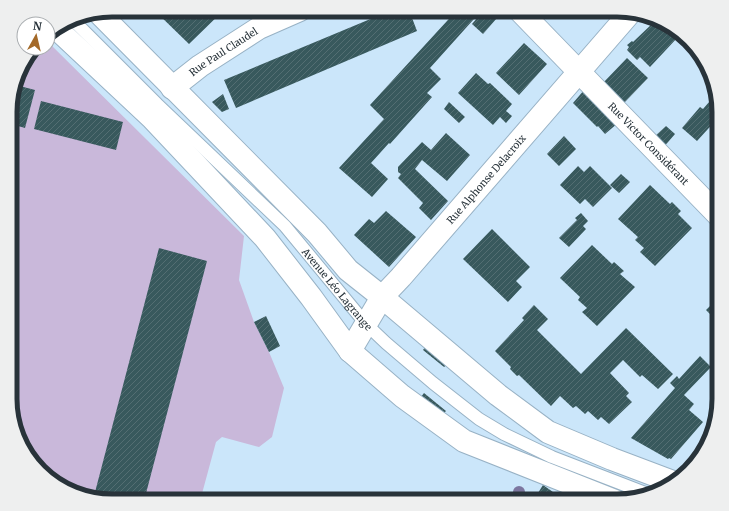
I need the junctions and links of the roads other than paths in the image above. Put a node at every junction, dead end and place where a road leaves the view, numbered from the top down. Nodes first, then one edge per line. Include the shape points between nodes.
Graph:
1 (284, 17) edge
2 (526, 17) edge
3 (626, 17) edge
4 (104, 18) edge
5 (76, 24) edge
6 (61, 33) edge
7 (578, 71) junction
8 (172, 88) junction
9 (712, 209) edge
10 (382, 297) junction
11 (366, 324) junction
12 (350, 351) junction
13 (667, 480) edge
14 (640, 491) edge
15 (597, 494) edge

1 - 8 main road, Rue Paul Claudel via 259,28 200,66
2 - 7 main road
3 - 7 main road, Rue Alphonse Delacroix
4 - 8 main road, Avenue Léo Lagrange
5 - 11 lane, Avenue Léo Lagrange via 285,226
6 - 12 main road via 152,118 265,238
7 - 9 main road, Rue Victor Considérant
7 - 10 main road, Rue Alphonse Delacroix
8 - 10 main road, Avenue Léo Lagrange via 317,233 348,270
10 - 11 main road, Rue Alphonse Delacroix
10 - 13 main road, Avenue Léo Lagrange via 498,395 548,432
11 - 12 main road, Rue Alphonse Delacroix
11 - 14 lane, Avenue Léo Lagrange via 479,419 552,457
12 - 15 main road via 402,396 464,441

